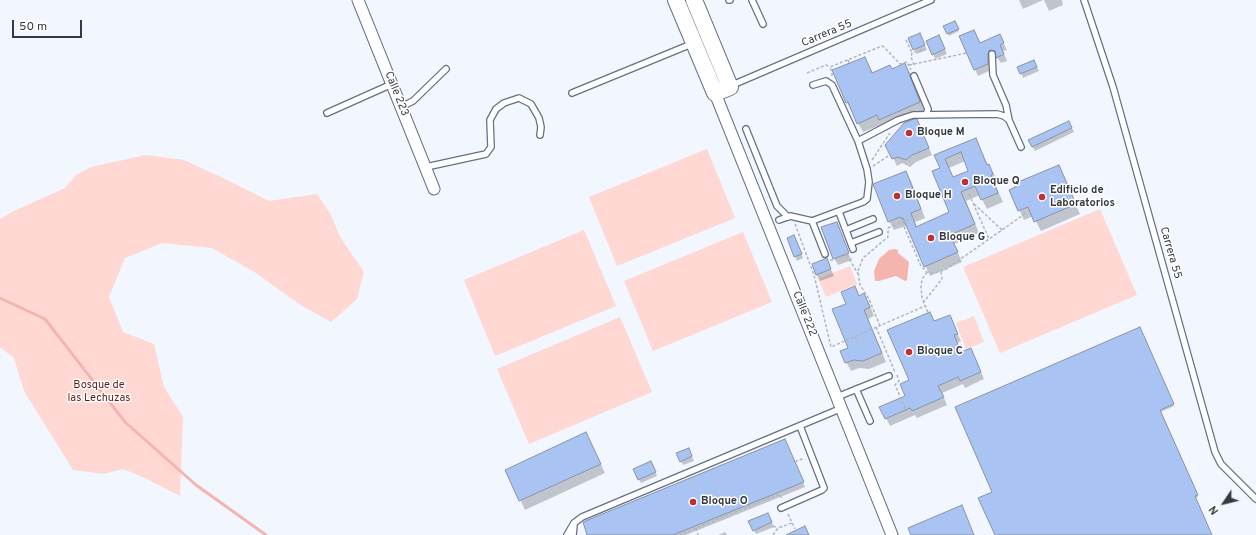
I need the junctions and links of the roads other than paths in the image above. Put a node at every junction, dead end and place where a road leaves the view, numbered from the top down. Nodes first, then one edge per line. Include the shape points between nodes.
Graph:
1 (358, 0) edge
2 (676, 0) edge
3 (694, 0) edge
4 (752, 0) edge
5 (931, 0) edge
6 (1084, 0) edge
7 (763, 24) dead end
8 (694, 43) junction
9 (992, 54) dead end
10 (446, 69) dead end
11 (914, 76) road end
12 (392, 84) junction
13 (813, 85) dead end
14 (723, 90) junction
15 (572, 93) dead end
16 (401, 107) junction
17 (327, 113) dead end
18 (926, 115) junction
19 (1008, 120) junction
20 (746, 129) dead end
21 (540, 135) dead end
22 (858, 141) junction
23 (1021, 147) dead end
24 (426, 167) junction
25 (434, 188) dead end
26 (839, 212) junction
27 (790, 216) junction
28 (873, 218) dead end
29 (812, 221) junction
30 (774, 222) junction
31 (846, 230) junction
32 (879, 232) road end
33 (851, 243) junction
34 (853, 249) road end
35 (825, 254) road end
36 (888, 376) dead end
37 (856, 389) junction
38 (838, 397) junction
39 (842, 408) junction
40 (870, 421) dead end
41 (800, 426) junction
42 (1256, 499) edge
43 (783, 507) road end
44 (574, 523) junction
45 (567, 535) edge
46 (573, 535) edge
47 (892, 535) edge

1 - 12 street, Calle 223
2 - 8 street, Calle 222
3 - 14 street, Calle 222
4 - 7 lane
5 - 14 lane, Carrera 55
6 - 42 lane, Carrera 55 via 1113,87 1215,452 1221,464
8 - 14 street, Calle 222
8 - 15 lane
9 - 19 lane via 993,75 1006,105
10 - 16 lane via 413,101
11 - 18 lane via 928,109
12 - 16 street, Calle 223
12 - 17 lane
13 - 22 lane via 823,81 830,82
14 - 30 street, Calle 222
16 - 24 street, Calle 223
18 - 19 lane via 997,114
18 - 22 lane via 913,115 898,120
19 - 23 lane
20 - 27 lane via 778,206
21 - 24 lane via 539,118 530,104 519,98 496,109 490,120 491,147 486,154
22 - 26 lane via 868,173 866,199
24 - 25 street, Calle 223
26 - 29 lane
26 - 31 lane
27 - 29 lane
27 - 30 lane
28 - 31 lane
29 - 35 lane
30 - 38 street, Calle 222
31 - 33 lane
32 - 33 lane
33 - 34 lane
36 - 37 lane
37 - 38 lane
37 - 40 lane
38 - 39 street, Calle 222
39 - 41 lane
39 - 47 street, Calle 222
41 - 43 lane via 823,489
41 - 44 lane via 582,517
44 - 45 lane
44 - 46 lane

